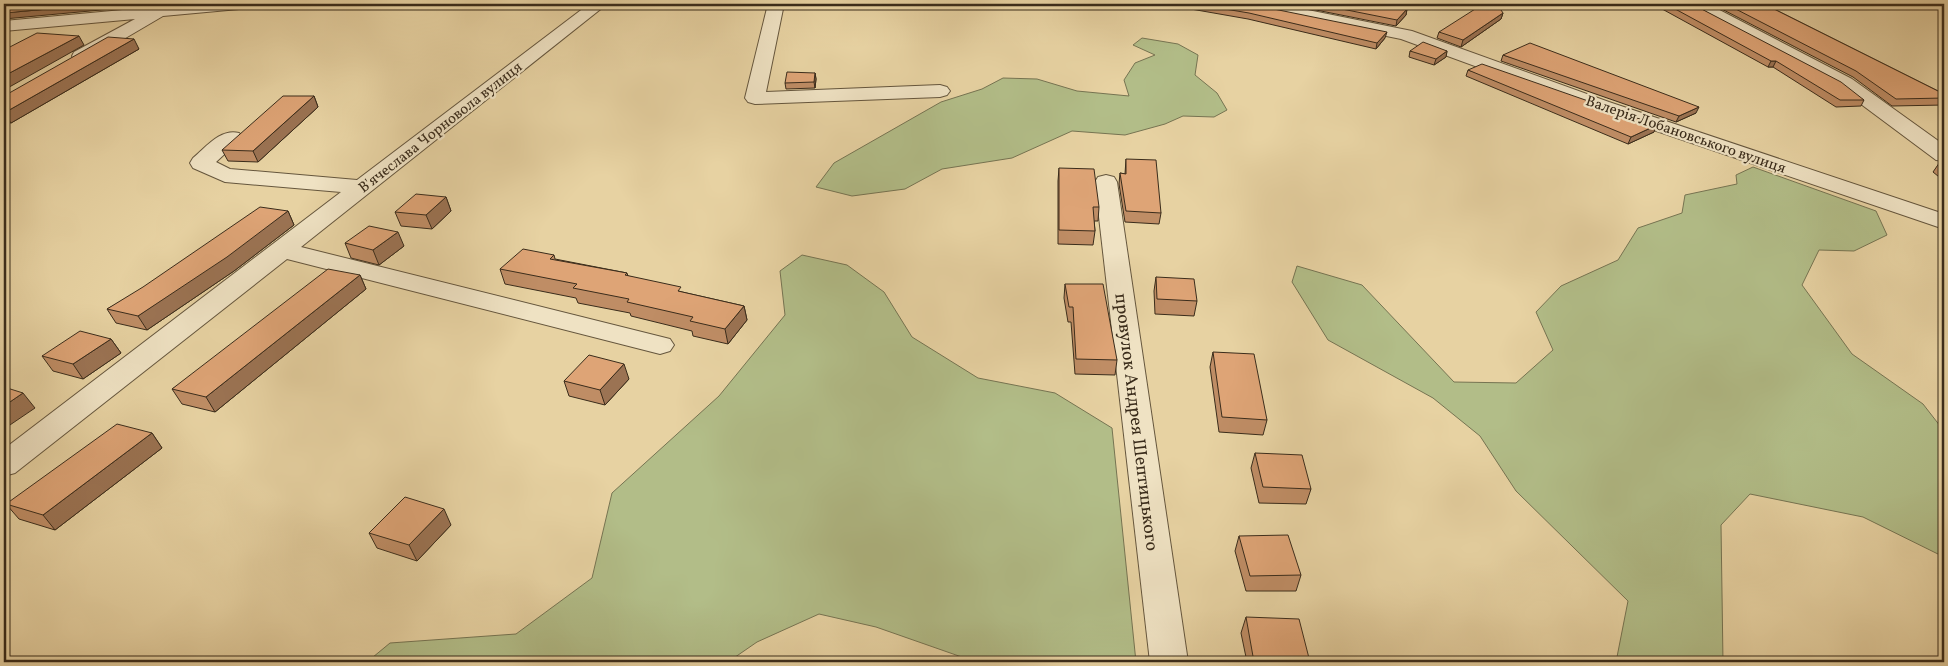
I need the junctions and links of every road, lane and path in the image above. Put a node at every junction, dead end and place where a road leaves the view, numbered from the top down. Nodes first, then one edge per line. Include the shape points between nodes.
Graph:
1 (239, 4) edge
2 (599, 4) edge
3 (776, 4) edge
4 (1254, 4) edge
5 (1696, 4) edge
6 (170, 7) edge
7 (4, 26) edge
8 (63, 67) edge
9 (940, 91) dead end
10 (232, 137) dead end
11 (1944, 155) edge
12 (1106, 182) dead end
13 (363, 187) junction
14 (1944, 222) edge
15 (282, 250) junction
16 (660, 345) dead end
17 (4, 465) edge
18 (1168, 662) edge

1 - 6 street
2 - 13 street, В'ячеслава Чорновола вулиця
3 - 9 street via 755,98
4 - 14 street, Валерія Лобановського вулиця via 1406,36
5 - 11 street via 1845,83
6 - 7 street
6 - 8 street
10 - 13 street via 201,162 225,175
12 - 18 street, провулок Андрея Шептицького
13 - 15 street, В'ячеслава Чорновола вулиця
15 - 16 street
15 - 17 street, В'ячеслава Чорновола вулиця

